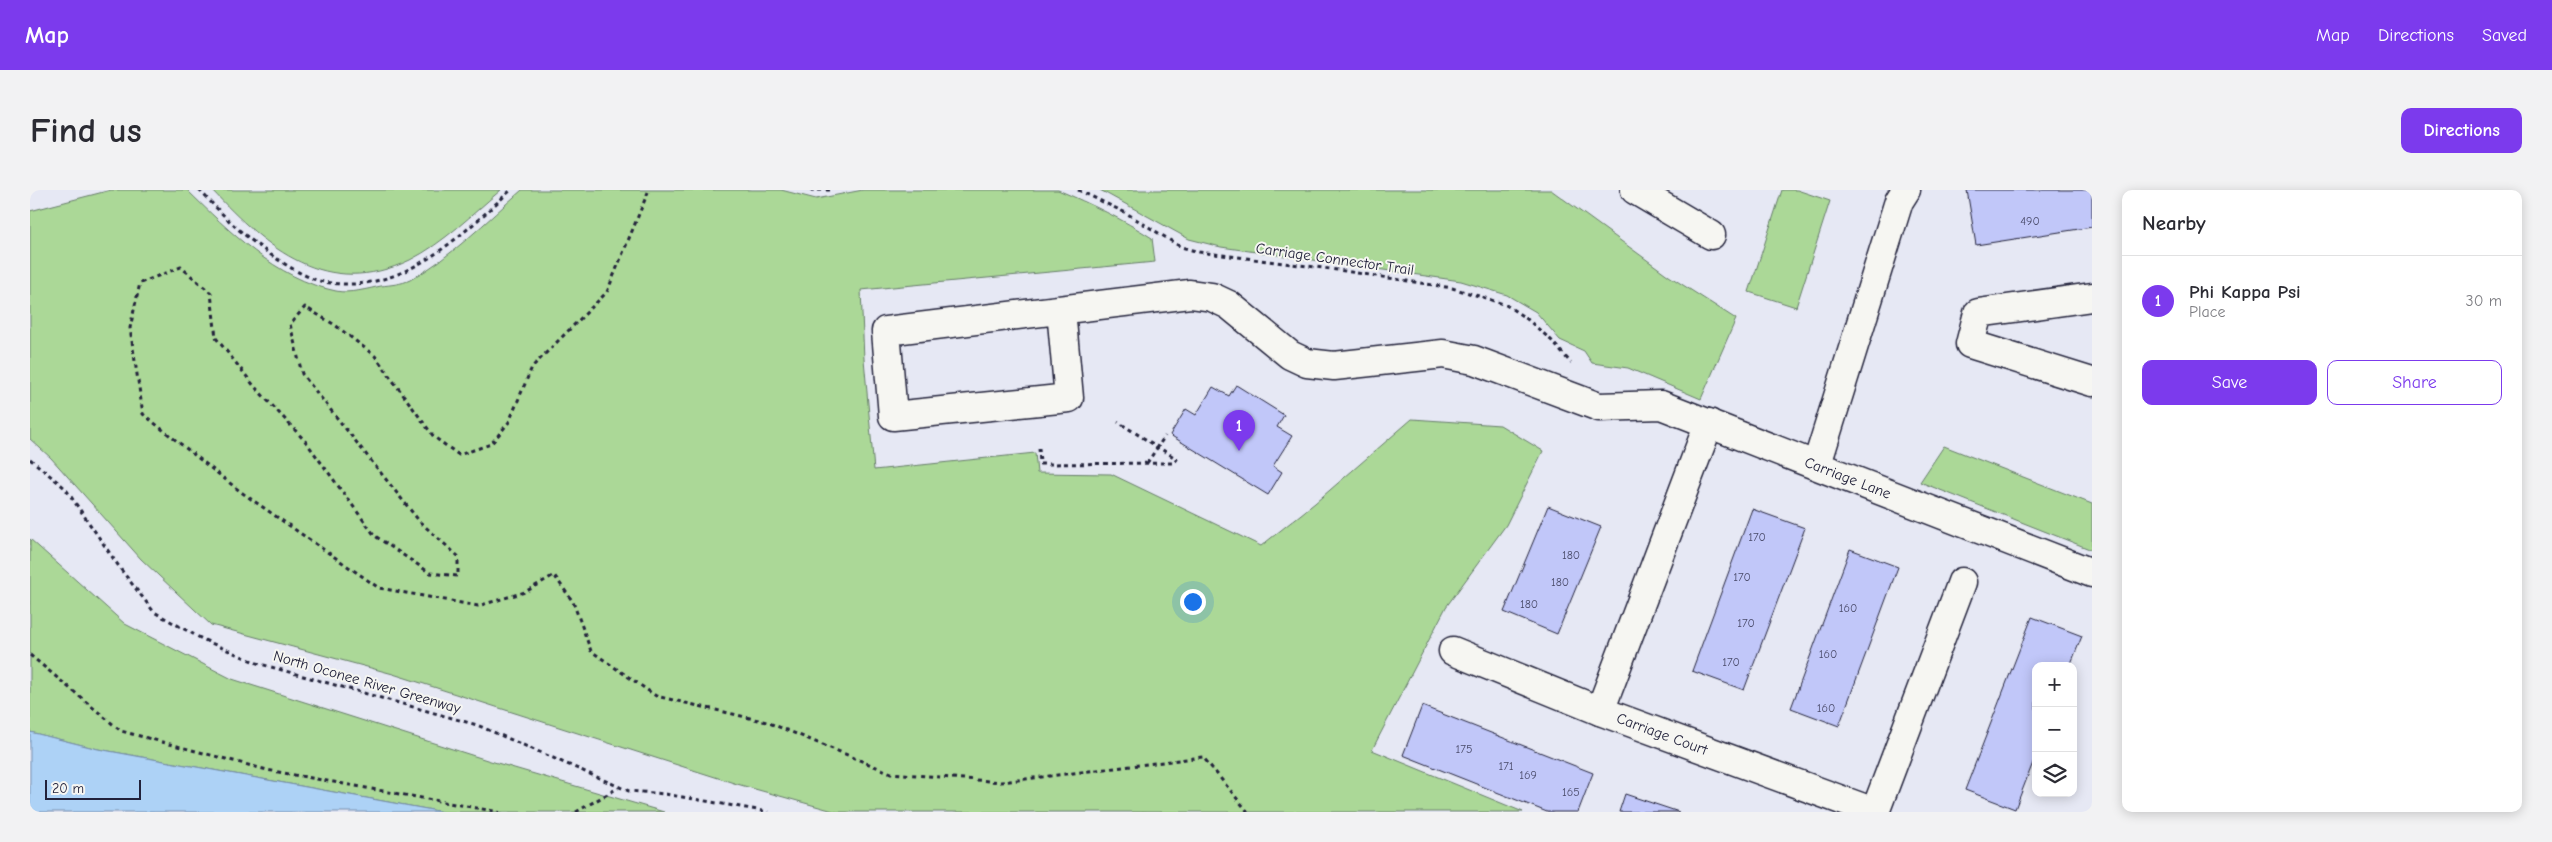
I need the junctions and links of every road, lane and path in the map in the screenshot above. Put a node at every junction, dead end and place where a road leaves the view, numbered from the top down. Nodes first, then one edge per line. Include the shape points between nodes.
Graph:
1 (198, 190) edge
2 (511, 190) edge
3 (810, 190) edge
4 (831, 190) edge
5 (1078, 190) edge
6 (1635, 190) edge
7 (1906, 190) edge
8 (648, 192) dead end
9 (1711, 235) dead end
10 (2092, 297) edge
11 (1061, 310) junction
12 (1574, 366) dead end
13 (2092, 382) edge
14 (1118, 422) dead end
15 (1709, 423) junction
16 (1164, 436) dead end
17 (1158, 447) junction
18 (1039, 448) dead end
19 (30, 459) edge
20 (1147, 463) junction
21 (1817, 464) junction
22 (2092, 573) edge
23 (1962, 582) dead end
24 (1454, 651) dead end
25 (30, 655) edge
26 (1600, 711) junction
27 (618, 788) junction
28 (499, 812) edge
29 (576, 812) edge
30 (770, 812) edge
31 (1248, 812) edge
32 (1875, 812) edge

1 - 2 path via 244,234 285,264 322,282 356,284 386,279 419,266 472,226
3 - 4 path
5 - 12 path, Carriage Connector Trail via 1126,213 1181,247 1199,252 1452,288 1506,305 1552,340
6 - 9 street
7 - 21 street via 1899,201
8 - 31 path via 606,292 532,367 509,422 492,444 460,455 434,438 374,356 335,324 304,307 290,324 302,374 420,522 458,556 458,576 430,574 375,536 306,442 255,387 216,338 211,292 181,267 140,283 130,328 143,414 241,492 379,588 478,606 525,592 554,575 573,602 591,651 656,696 767,722 891,773 1001,782 1203,757
10 - 13 street via 1978,312 1970,344
11 - 11 street via 886,331 893,416 1069,398
11 - 15 street, Carriage Lane via 1190,294 1212,297 1230,305 1290,355 1307,363 1334,366 1443,354 1474,360 1599,408 1661,405
14 - 17 path
15 - 21 street, Carriage Lane
15 - 26 street
16 - 17 path
17 - 20 path
17 - 20 path via 1177,459 1174,463
18 - 20 path via 1040,464
19 - 27 path, North Oconee River Greenway via 65,488 154,612 202,639 257,663 477,725
21 - 22 street, Carriage Lane
23 - 32 street
24 - 26 street, Carriage Court
25 - 28 path via 121,731 267,770
26 - 32 street, Carriage Court
27 - 29 path
27 - 30 path, North Oconee River Greenway

